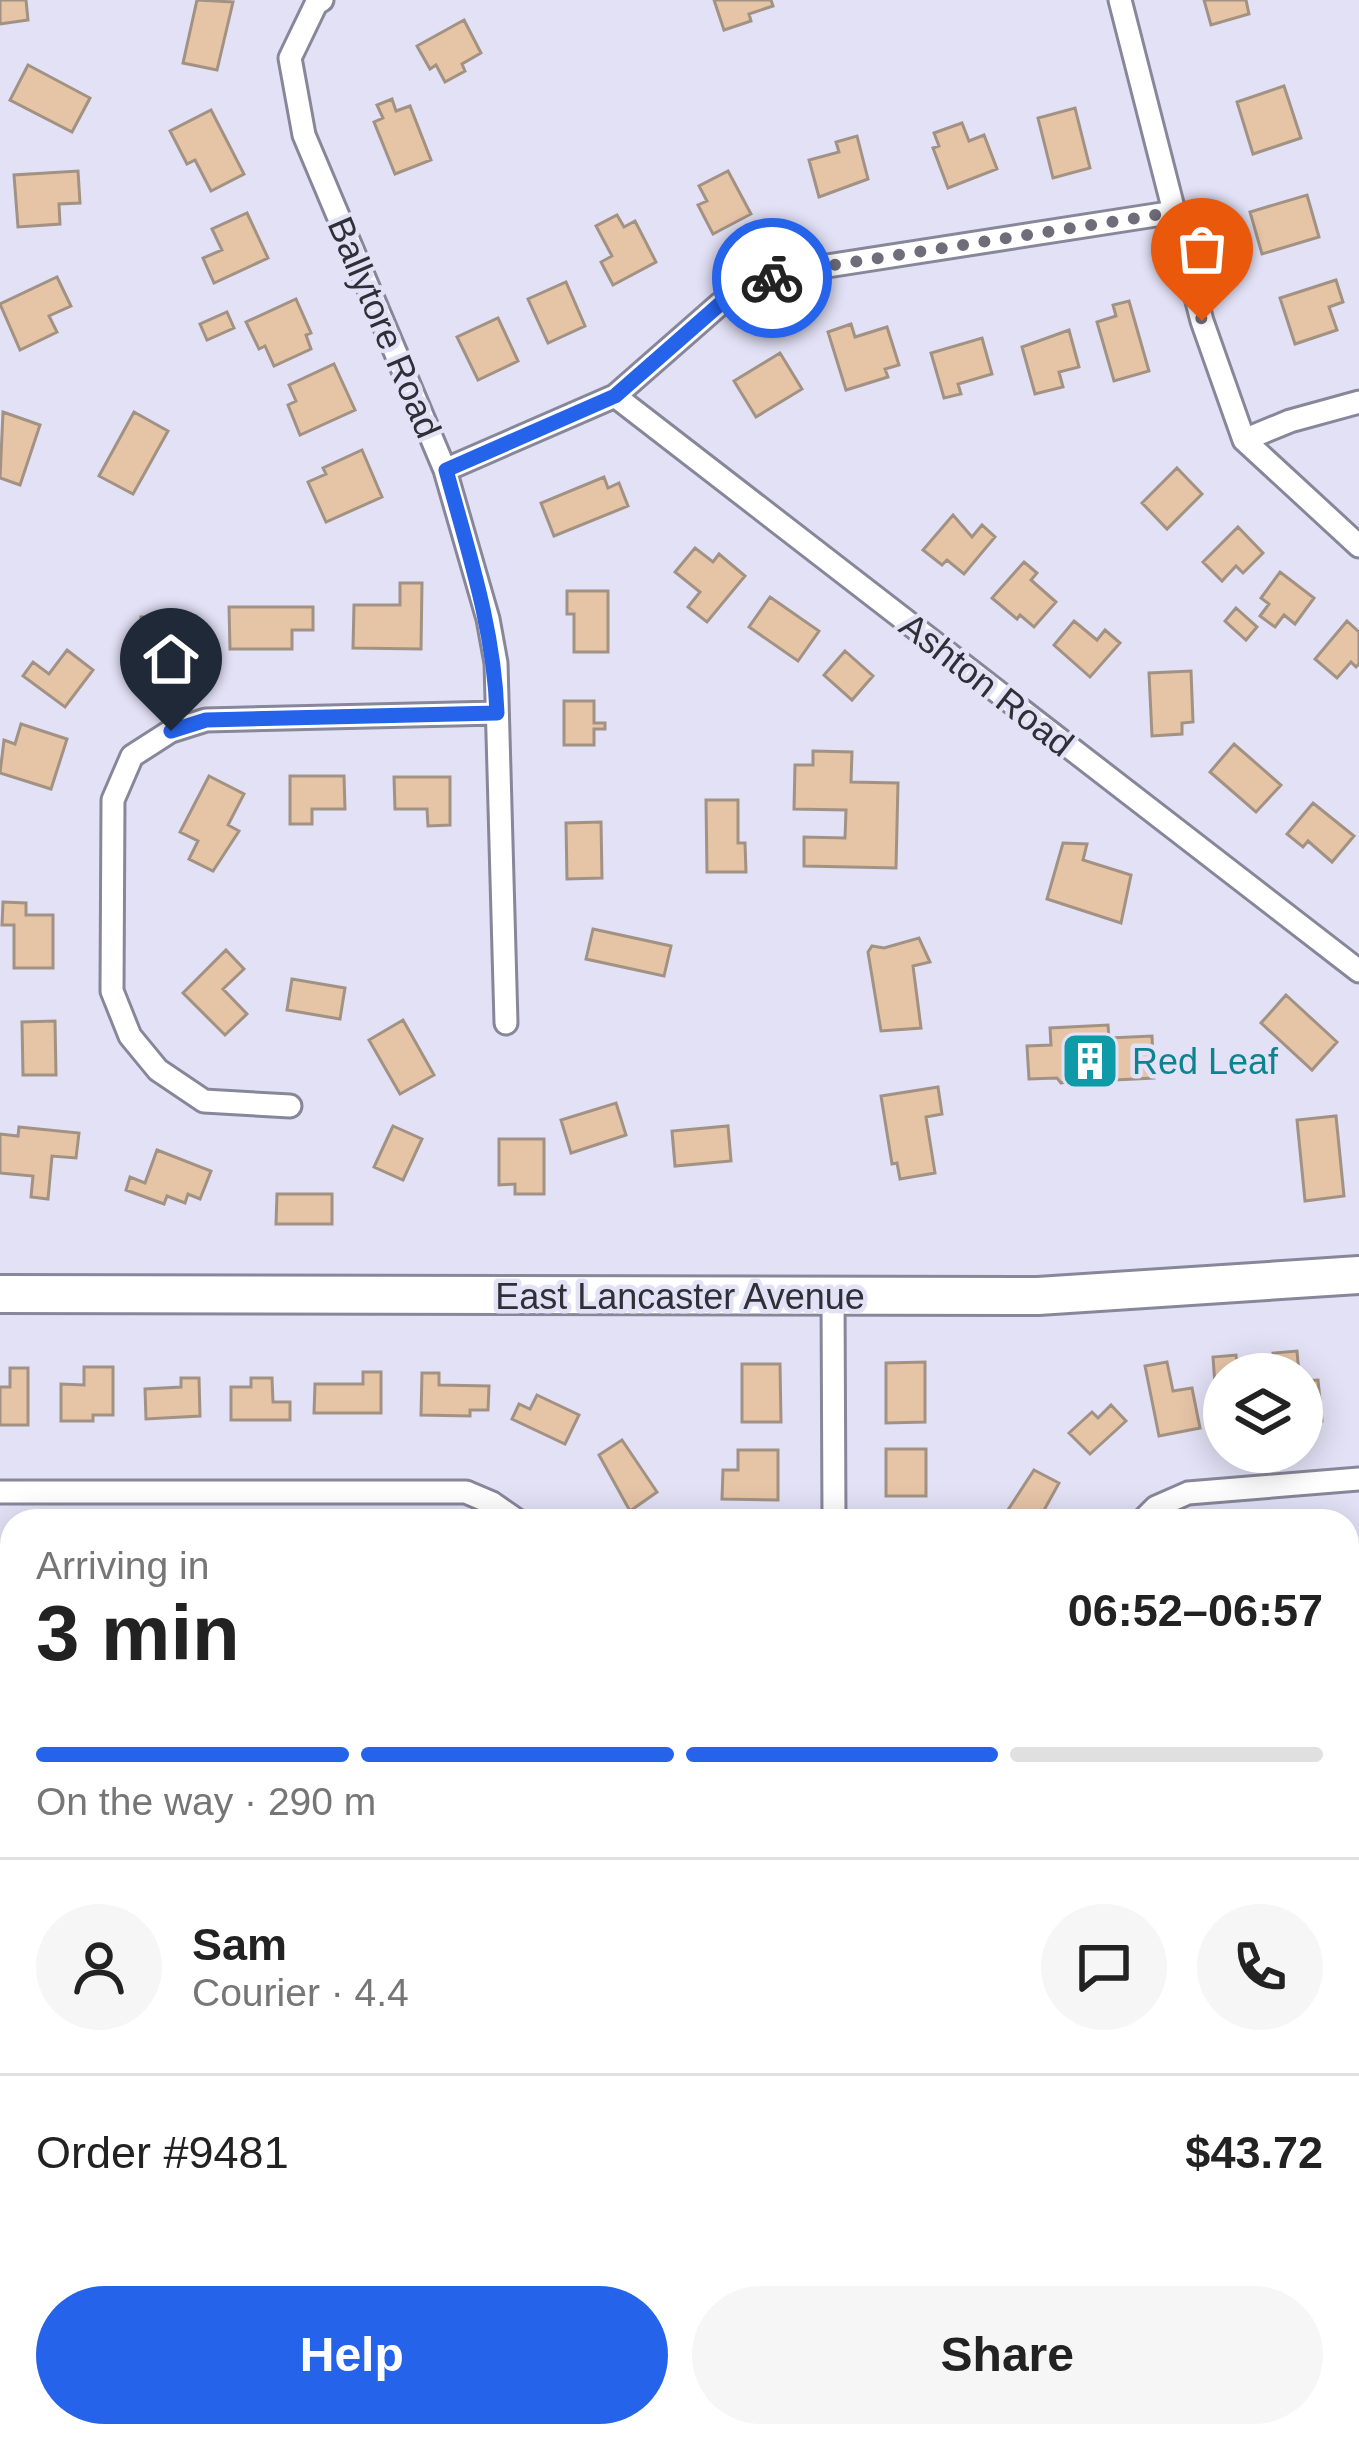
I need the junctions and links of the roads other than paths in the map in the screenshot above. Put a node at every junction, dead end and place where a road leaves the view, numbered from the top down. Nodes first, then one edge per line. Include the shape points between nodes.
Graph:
1 (322, 0) edge
2 (1120, 0) edge
3 (1175, 212) junction
4 (615, 396) junction
5 (1359, 402) edge
6 (1244, 440) junction
7 (446, 470) junction
8 (1359, 546) edge
9 (497, 713) junction
10 (1359, 970) edge
11 (506, 1023) dead end
12 (290, 1106) dead end
13 (1359, 1275) edge
14 (0, 1294) edge
15 (832, 1296) junction
16 (1359, 1479) edge
17 (0, 1492) edge
18 (501, 1509) edge
19 (834, 1509) edge
20 (1154, 1509) edge

1 - 7 street, Ballytore Road via 290,58 304,135
2 - 3 street
3 - 4 street via 782,273 720,304
3 - 6 street
4 - 7 street
4 - 10 street, Ashton Road
5 - 6 street
6 - 8 street
7 - 9 street, Ballytore Road via 488,619
9 - 11 street, Ballytore Road
9 - 12 street via 206,720 132,756 113,800 112,992 130,1036 158,1070 205,1101
13 - 15 highway, East Lancaster Avenue via 1038,1296
14 - 15 highway, East Lancaster Avenue
15 - 19 street
16 - 20 street via 1188,1493
17 - 18 street via 466,1492

